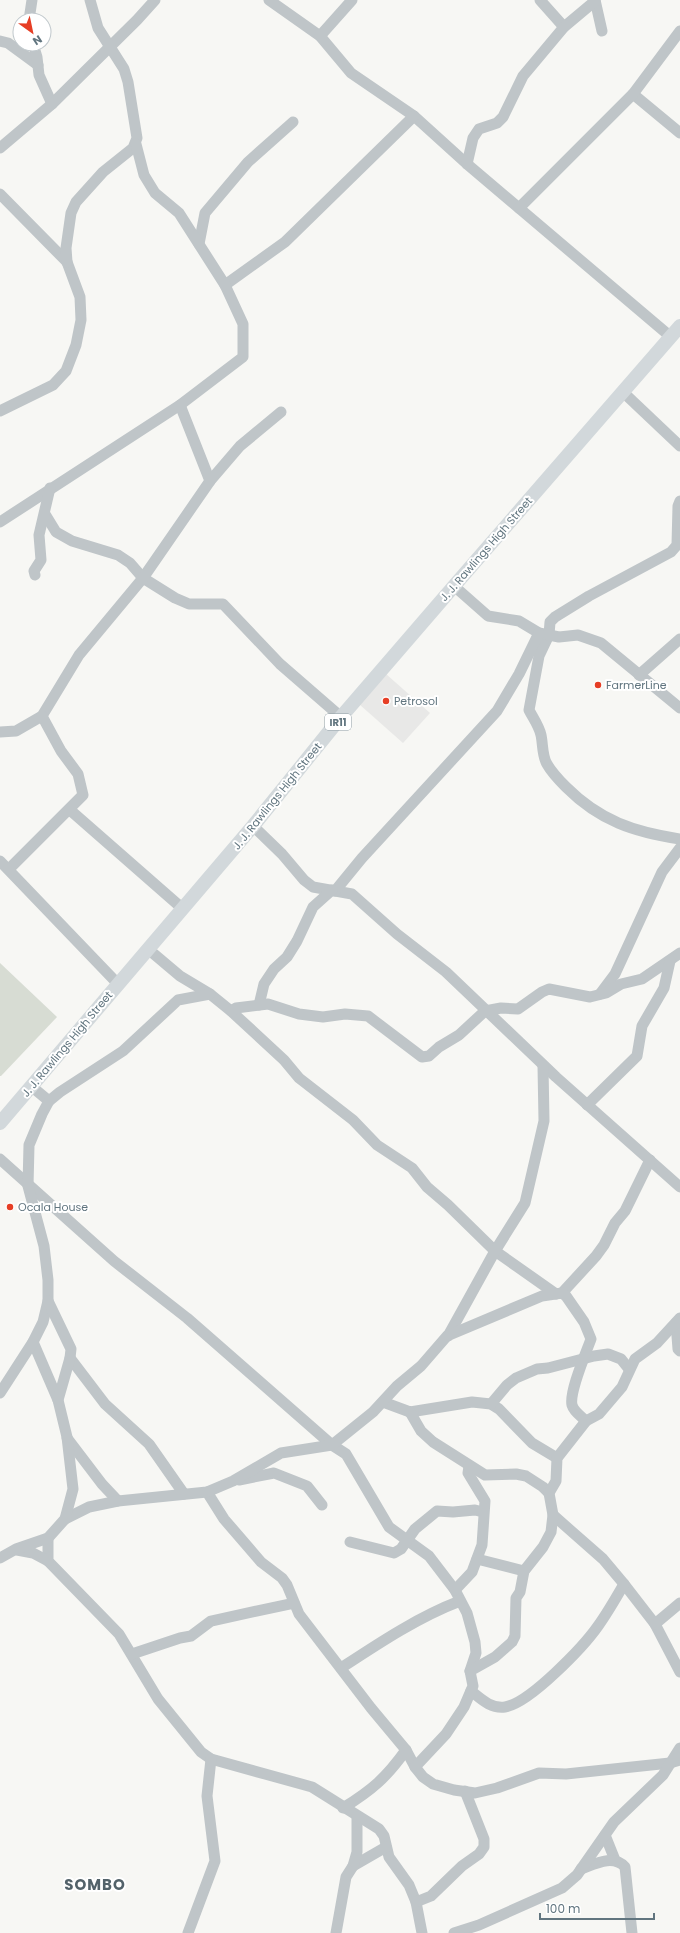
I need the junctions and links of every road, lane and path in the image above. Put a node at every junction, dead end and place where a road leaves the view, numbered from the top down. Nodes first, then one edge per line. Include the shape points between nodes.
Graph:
1 (32, 0) edge
2 (90, 0) edge
3 (154, 0) edge
4 (269, 0) edge
5 (352, 0) edge
6 (540, 0) edge
7 (595, 1) edge
8 (30, 12) edge
9 (564, 26) junction
10 (602, 31) dead end
11 (680, 31) edge
12 (320, 36) junction
13 (0, 40) edge
14 (110, 46) junction
15 (35, 52) edge
16 (38, 65) junction
17 (634, 94) junction
18 (52, 104) junction
19 (414, 116) junction
20 (293, 122) dead end
21 (680, 133) edge
22 (136, 144) junction
23 (0, 148) edge
24 (467, 164) junction
25 (0, 194) edge
26 (519, 208) junction
27 (199, 244) junction
28 (66, 262) junction
29 (225, 285) junction
30 (680, 326) edge
31 (670, 337) junction
32 (624, 393) junction
33 (180, 405) junction
34 (0, 411) edge
35 (280, 412) dead end
36 (680, 446) edge
37 (210, 481) junction
38 (50, 488) junction
39 (680, 501) edge
40 (45, 514) junction
41 (0, 522) edge
42 (56, 532) junction
43 (39, 535) junction
44 (35, 575) dead end
45 (143, 578) junction
46 (454, 586) junction
47 (544, 634) junction
48 (680, 639) edge
49 (639, 676) junction
50 (680, 708) edge
51 (42, 716) junction
52 (342, 717) junction
53 (0, 732) edge
54 (70, 810) junction
55 (253, 826) junction
56 (680, 839) edge
57 (680, 848) edge
58 (0, 861) edge
59 (9, 869) junction
60 (334, 891) junction
61 (183, 908) junction
62 (148, 949) junction
63 (680, 953) edge
64 (670, 960) junction
65 (118, 984) junction
66 (210, 994) junction
67 (599, 995) junction
68 (259, 1005) junction
69 (231, 1011) junction
70 (485, 1011) junction
71 (543, 1066) junction
72 (31, 1086) junction
73 (49, 1101) junction
74 (587, 1105) junction
75 (0, 1122) edge
76 (0, 1159) edge
77 (650, 1160) junction
78 (28, 1186) junction
79 (680, 1187) edge
80 (495, 1251) junction
81 (559, 1293) junction
82 (48, 1301) junction
83 (678, 1321) edge
84 (447, 1336) junction
85 (33, 1342) junction
86 (651, 1348) junction
87 (679, 1350) edge
88 (70, 1358) junction
89 (585, 1359) junction
90 (629, 1369) junction
91 (0, 1393) edge
92 (58, 1400) junction
93 (382, 1402) junction
94 (491, 1404) junction
95 (410, 1412) junction
96 (586, 1421) junction
97 (67, 1437) junction
98 (332, 1445) junction
99 (557, 1458) junction
100 (267, 1460) junction
101 (469, 1466) junction
102 (274, 1474) junction
103 (233, 1480) junction
104 (207, 1492) junction
105 (548, 1493) junction
106 (184, 1494) junction
107 (118, 1501) junction
108 (322, 1505) dead end
109 (484, 1512) junction
110 (553, 1515) junction
111 (65, 1519) junction
112 (570, 1531) junction
113 (551, 1532) junction
114 (48, 1538) junction
115 (407, 1539) junction
116 (350, 1542) dead end
117 (16, 1550) junction
118 (0, 1558) edge
119 (477, 1559) junction
120 (48, 1561) junction
121 (524, 1571) junction
122 (624, 1584) junction
123 (455, 1590) junction
124 (460, 1601) junction
125 (294, 1603) junction
126 (680, 1603) edge
127 (655, 1624) junction
128 (132, 1654) junction
129 (341, 1668) junction
130 (470, 1671) junction
131 (680, 1672) edge
132 (471, 1691) junction
133 (680, 1748) edge
134 (406, 1750) junction
135 (211, 1760) junction
136 (675, 1761) edge
137 (415, 1767) junction
138 (465, 1792) junction
139 (343, 1808) junction
140 (357, 1817) junction
141 (605, 1835) junction
142 (386, 1846) junction
143 (615, 1860) junction
144 (353, 1866) junction
145 (581, 1868) junction
146 (416, 1902) junction
147 (188, 1933) edge
148 (336, 1933) edge
149 (422, 1933) edge
150 (454, 1933) edge
151 (632, 1933) edge

1 - 8 street
2 - 14 street via 98,28
3 - 14 street
4 - 12 street
5 - 12 street
6 - 9 street
7 - 9 street
7 - 10 street
9 - 24 street via 523,76 503,117 497,123 479,130 473,138
11 - 17 street
12 - 19 street via 351,73
13 - 16 street
14 - 18 street
14 - 22 street via 124,69 128,82
15 - 16 street
16 - 18 street via 39,75
17 - 21 street
17 - 26 street
18 - 23 street
19 - 24 street
19 - 29 street via 285,242
20 - 27 street via 248,162 205,213
22 - 27 street via 144,175 155,193 179,213
22 - 28 street via 103,172 76,202 71,212
24 - 26 street
25 - 28 street
26 - 31 street
27 - 29 street
28 - 34 street via 80,297 81,320 76,345 66,372 53,385
29 - 33 street via 243,324 243,357
30 - 31 main road, J. J. Rawlings High Street / IR11
31 - 32 main road, J. J. Rawlings High Street / IR11
32 - 36 street
32 - 46 main road, J. J. Rawlings High Street / IR11
33 - 37 street
33 - 38 street
35 - 37 street via 240,446
37 - 45 street
38 - 40 street
38 - 41 street
39 - 47 street via 677,545 672,552 555,617
40 - 42 street
40 - 43 street
42 - 43 street
42 - 45 street via 118,555 130,563
43 - 44 street via 41,560 34,571
45 - 51 street via 79,655
45 - 52 street via 189,604 223,604 280,664
46 - 47 street via 488,616 519,621
46 - 52 main road, J. J. Rawlings High Street / IR11
47 - 49 street via 559,638 578,635 601,643
47 - 56 street via 529,710 541,735 546,763 553,774 570,792 611,821 628,828
47 - 60 street via 497,711
48 - 49 street
49 - 50 street
51 - 53 street via 16,731
51 - 54 street via 61,751 78,774 83,795
52 - 55 main road, J. J. Rawlings High Street / IR11
54 - 59 street
54 - 61 street
55 - 60 street via 304,880 313,887
55 - 61 main road, J. J. Rawlings High Street / IR11
57 - 67 street via 662,872 615,974
58 - 59 street
59 - 65 street
60 - 68 street via 313,907 291,952 274,969 264,984
60 - 70 street via 352,894 397,934 446,972
61 - 62 main road, J. J. Rawlings High Street / IR11
62 - 65 main road, J. J. Rawlings High Street / IR11
62 - 66 street via 180,976
63 - 64 street
64 - 67 street via 642,979 621,984
64 - 74 street via 664,988 642,1026 637,1056
65 - 72 main road, J. J. Rawlings High Street / IR11
66 - 69 street
66 - 73 street via 178,1000 123,1052
67 - 70 street via 590,997 549,989 518,1009 501,1008
68 - 69 street
68 - 70 street via 268,1004 299,1014 322,1017 345,1014 368,1016 422,1057 429,1056 458,1035
69 - 80 street via 284,1060 299,1078 353,1120 377,1145 412,1168 427,1187
70 - 71 street
71 - 74 street
71 - 80 street via 544,1121 525,1203
72 - 73 street
72 - 75 main road, J. J. Rawlings High Street / IR11
73 - 78 street via 29,1145
74 - 77 street
76 - 78 street
77 - 79 street
77 - 81 street via 625,1211 620,1214 604,1245
78 - 82 street via 44,1246
78 - 98 street via 114,1260 187,1318
80 - 81 street
80 - 84 street
81 - 84 street via 542,1296
81 - 89 street via 566,1296 584,1322 591,1339
82 - 85 street via 43,1322
82 - 88 street via 71,1349
83 - 86 street
83 - 87 street
84 - 93 street via 421,1366
85 - 91 street
85 - 92 street
86 - 87 street via 662,1344
86 - 90 street via 635,1359
88 - 92 street
88 - 106 street via 105,1404 150,1444
89 - 90 street via 608,1354 621,1359
89 - 94 street via 537,1369 516,1378
89 - 96 street via 572,1389 572,1404
90 - 96 street via 628,1378 610,1402 599,1414
92 - 97 street
93 - 95 street
93 - 98 street
94 - 95 street via 472,1402
94 - 99 street via 532,1443
95 - 101 street via 421,1431 433,1442
96 - 99 street
97 - 107 street
97 - 111 street via 73,1489
98 - 100 street via 281,1453
98 - 115 street via 346,1454 389,1527
99 - 105 street via 556,1481
100 - 102 street
100 - 103 street
101 - 105 street via 485,1475 526,1476
101 - 109 street via 468,1473 485,1501
102 - 103 street
102 - 108 street via 307,1486
103 - 104 street
104 - 106 street
104 - 125 street via 224,1519 261,1562 282,1578
105 - 110 street
106 - 107 street
107 - 111 street via 89,1507
109 - 115 street via 436,1511
109 - 119 street via 482,1545
110 - 112 street
110 - 113 street
111 - 114 street
112 - 113 street
112 - 122 street via 603,1559
113 - 121 street
114 - 117 street
114 - 120 street
115 - 116 street via 401,1549 394,1553
115 - 123 street via 429,1556
117 - 118 street
117 - 120 street via 33,1553
119 - 121 street
119 - 123 street via 472,1572
120 - 128 street via 118,1634
121 - 130 street via 520,1592 516,1598 515,1636 512,1642 495,1657
122 - 127 street
122 - 132 street via 598,1627 533,1693 505,1707 487,1704
123 - 124 street
124 - 129 street via 399,1632
124 - 130 street via 467,1613 475,1642 476,1653
125 - 128 street via 211,1621 191,1636
125 - 129 street via 299,1614
126 - 127 street
127 - 131 street
128 - 135 street via 158,1699 201,1752
129 - 134 street
130 - 132 street via 473,1686
132 - 137 street via 446,1734
133 - 136 street
134 - 137 street
134 - 139 street via 392,1770 370,1791
135 - 139 street via 304,1784
135 - 147 street via 207,1796 215,1861
136 - 138 street via 566,1774 539,1773 496,1788 475,1793
136 - 141 street via 614,1822
137 - 138 street via 433,1784
138 - 146 street via 484,1840 484,1847 430,1896
139 - 140 street
140 - 142 street via 378,1829 384,1836
140 - 144 street via 357,1852
141 - 143 street
141 - 145 street
142 - 144 street
142 - 146 street via 389,1857 409,1885
143 - 145 street
143 - 151 street via 625,1867
144 - 148 street via 346,1877
145 - 150 street via 562,1888 479,1925
146 - 149 street

